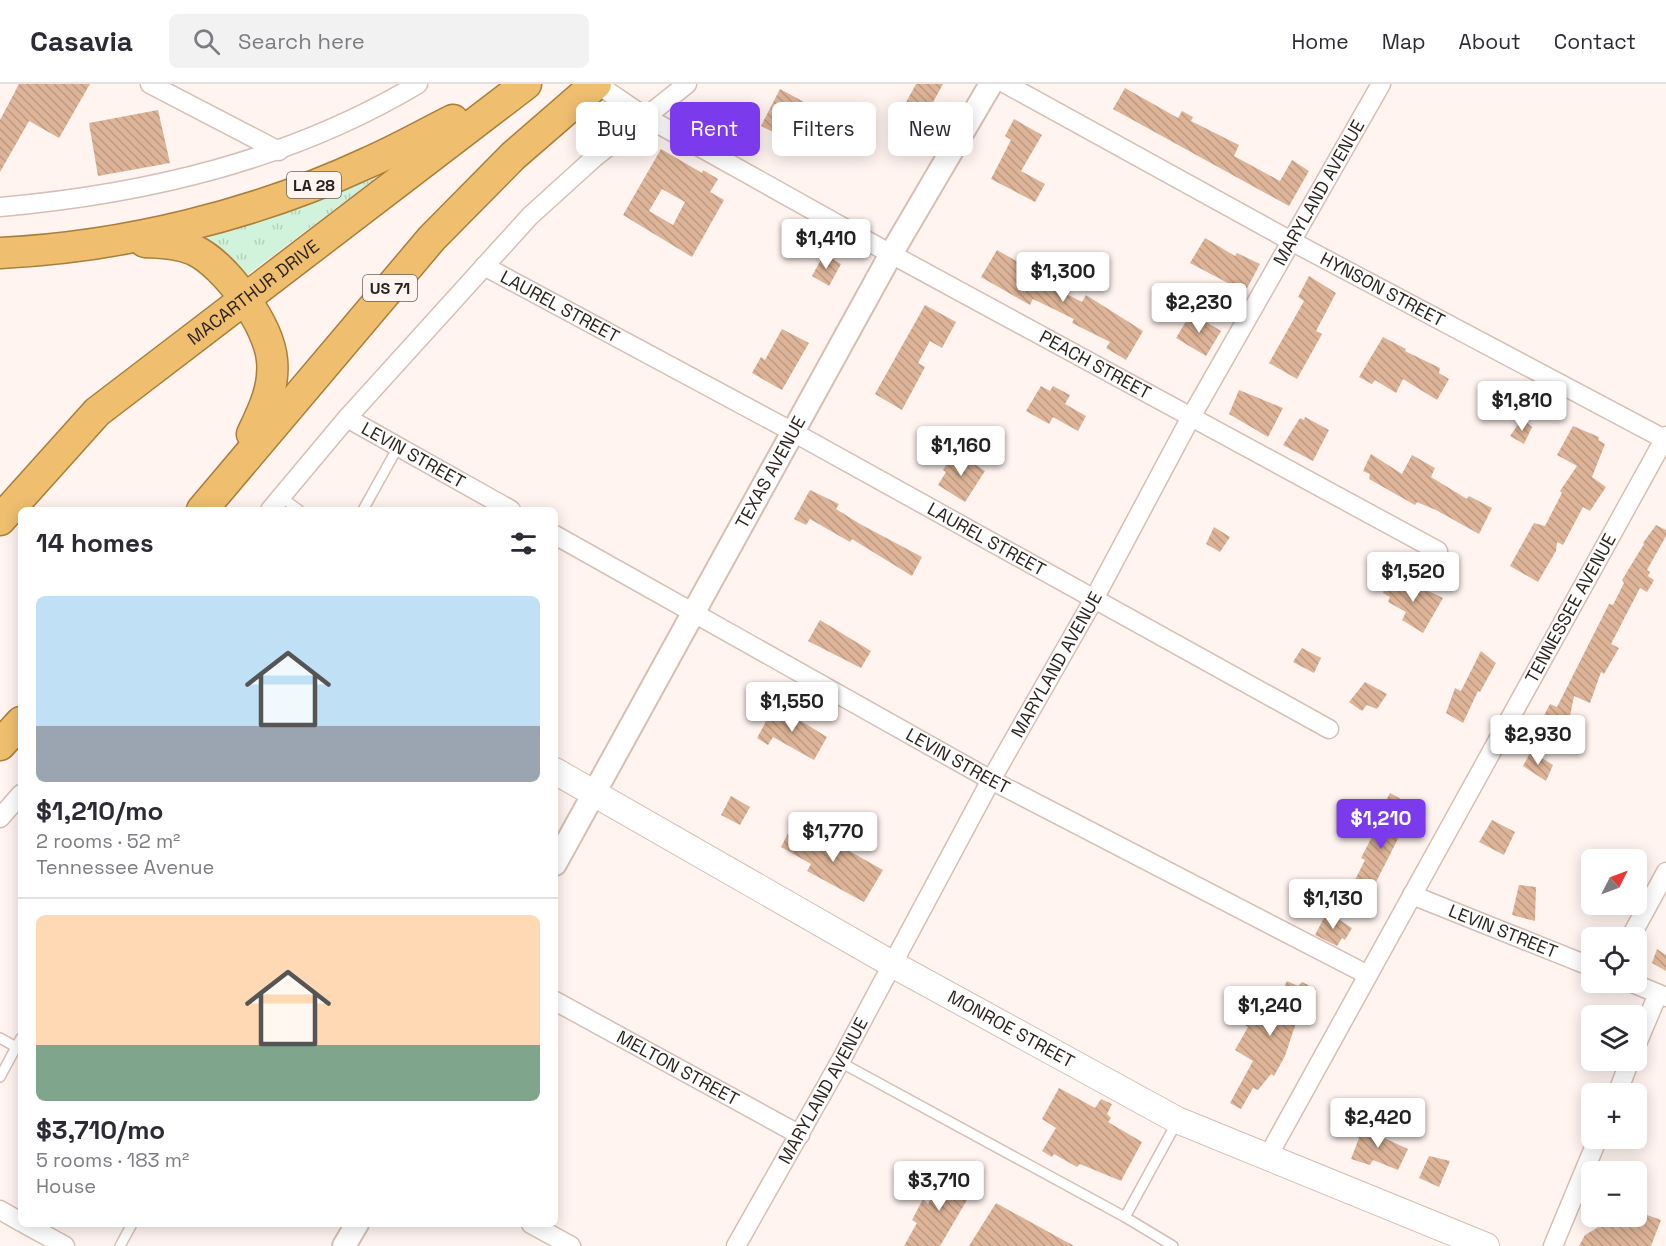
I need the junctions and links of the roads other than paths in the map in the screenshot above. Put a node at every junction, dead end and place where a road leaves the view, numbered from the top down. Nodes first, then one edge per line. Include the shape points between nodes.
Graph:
1 (150, 84) edge
2 (418, 84) edge
3 (512, 84) edge
4 (526, 84) edge
5 (597, 84) edge
6 (687, 84) edge
7 (991, 84) edge
8 (1006, 84) edge
9 (1382, 84) edge
10 (623, 102) edge
11 (658, 106) edge
12 (658, 124) edge
13 (279, 150) junction
14 (598, 156) edge
15 (0, 207) edge
16 (99, 241) junction
17 (1290, 241) junction
18 (0, 253) edge
19 (891, 254) junction
20 (484, 266) junction
21 (243, 298) junction
22 (1191, 417) junction
23 (347, 418) junction
24 (793, 432) junction
25 (1665, 438) edge
26 (398, 447) junction
27 (238, 464) junction
28 (275, 503) edge
29 (204, 507) edge
30 (365, 507) edge
31 (506, 507) edge
32 (0, 520) edge
33 (558, 537) edge
34 (1438, 551) dead end
35 (1094, 599) junction
36 (692, 612) junction
37 (18, 715) edge
38 (0, 725) edge
39 (18, 725) edge
40 (1329, 729) dead end
41 (0, 745) edge
42 (558, 773) edge
43 (991, 780) junction
44 (594, 793) junction
45 (18, 797) edge
46 (0, 818) edge
47 (558, 859) edge
48 (1666, 872) edge
49 (1412, 896) junction
50 (1636, 927) edge
51 (1581, 963) edge
52 (892, 964) junction
53 (1368, 975) junction
54 (1647, 989) edge
55 (1662, 996) edge
56 (558, 1003) edge
57 (1647, 1025) edge
58 (0, 1038) edge
59 (18, 1043) edge
60 (18, 1045) edge
61 (840, 1062) junction
62 (0, 1077) edge
63 (1178, 1120) junction
64 (800, 1135) junction
65 (1593, 1149) edge
66 (1267, 1158) junction
67 (0, 1210) edge
68 (1125, 1217) junction
69 (18, 1220) edge
70 (31, 1227) edge
71 (130, 1227) edge
72 (355, 1227) edge
73 (536, 1227) edge
74 (1167, 1244) edge
75 (65, 1246) edge
76 (120, 1246) edge
77 (344, 1246) edge
78 (571, 1246) edge
79 (736, 1246) edge
80 (1486, 1246) edge
81 (1553, 1246) edge

1 - 13 street
2 - 13 street via 365,113
3 - 16 highway, LA 28 via 464,115 367,164 315,185 201,223
4 - 21 highway, MACARTHUR DRIVE
5 - 10 street, PEACH STREET
5 - 27 highway, US 71 via 513,156 432,238
6 - 11 street
7 - 19 street, TEXAS AVENUE
8 - 17 street, HYNSON STREET
9 - 17 street, MARYLAND AVENUE
12 - 19 street, PEACH STREET
13 - 15 street via 120,192
14 - 20 street via 530,216
16 - 18 highway, LA 28
16 - 21 highway via 171,243 195,251 214,265
17 - 22 street, MARYLAND AVENUE
17 - 25 street, HYNSON STREET
19 - 22 street, PEACH STREET
19 - 24 street, TEXAS AVENUE
20 - 23 street
20 - 24 street, LAUREL STREET
21 - 27 highway via 268,341 272,380 267,403
21 - 32 highway, MACARTHUR DRIVE via 97,412
22 - 34 street, PEACH STREET
22 - 35 street, MARYLAND AVENUE
23 - 26 street, LEVIN STREET
23 - 28 street
24 - 35 street, LAUREL STREET
24 - 36 street, TEXAS AVENUE
25 - 49 street, TENNESSEE AVENUE
26 - 30 lane
26 - 31 street, LEVIN STREET
27 - 29 highway, US 71
33 - 36 street, LEVIN STREET
35 - 40 street, LAUREL STREET
35 - 43 street, MARYLAND AVENUE
36 - 43 street, LEVIN STREET
36 - 44 street, TEXAS AVENUE
37 - 38 highway
39 - 41 highway
42 - 44 main road, MONROE STREET
43 - 52 street, MARYLAND AVENUE
43 - 53 street, LEVIN STREET
44 - 47 street, TEXAS AVENUE
44 - 52 main road, MONROE STREET
45 - 46 street
48 - 50 street
49 - 51 street, LEVIN STREET
49 - 53 street, TENNESSEE AVENUE
52 - 61 street, MARYLAND AVENUE
52 - 63 main road, MONROE STREET
53 - 66 street, TENNESSEE AVENUE
54 - 55 street
55 - 57 street
56 - 64 street, MELTON STREET
58 - 59 lane
60 - 62 lane
61 - 64 street, MARYLAND AVENUE
61 - 68 lane
63 - 66 main road, MONROE STREET
63 - 68 lane
64 - 79 street, MARYLAND AVENUE
65 - 81 street
66 - 80 main road, MONROE STREET
67 - 69 street
68 - 74 lane
70 - 75 street
71 - 76 lane
72 - 77 street
73 - 78 street

